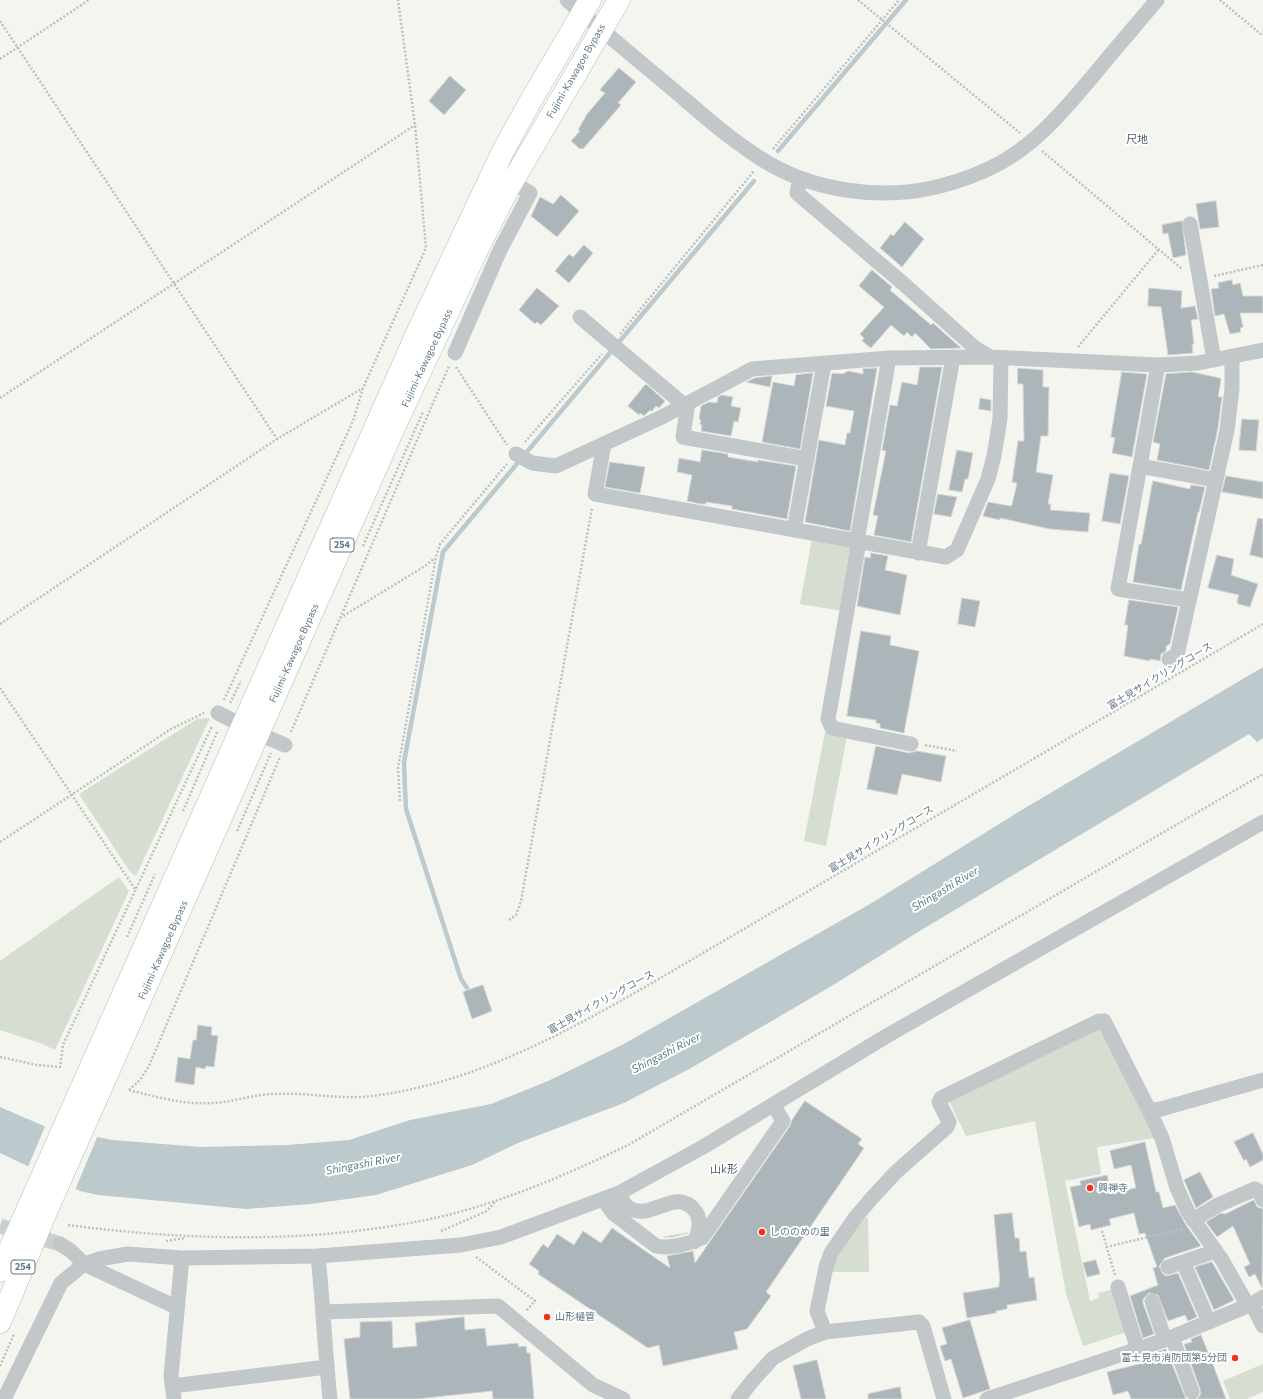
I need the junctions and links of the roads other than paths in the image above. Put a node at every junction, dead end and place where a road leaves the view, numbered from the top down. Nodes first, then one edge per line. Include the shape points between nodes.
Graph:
1 (619, 0) edge
2 (1157, 0) edge
3 (580, 4) edge
4 (600, 29) junction
5 (800, 178) junction
6 (512, 182) junction
7 (1190, 224) dead end
8 (580, 317) dead end
9 (1263, 350) edge
10 (455, 353) road end
11 (1232, 356) junction
12 (953, 357) junction
13 (996, 357) junction
14 (889, 358) junction
15 (1214, 360) junction
16 (824, 364) junction
17 (1158, 365) junction
18 (686, 404) junction
19 (604, 444) junction
20 (520, 457) road end
21 (807, 459) junction
22 (1140, 466) junction
23 (1216, 480) junction
24 (794, 530) junction
25 (858, 542) junction
26 (918, 553) junction
27 (1188, 600) junction
28 (1169, 659) dead end
29 (219, 711) road end
30 (250, 730) junction
31 (285, 744) road end
32 (911, 744) road end
33 (1263, 822) edge
34 (1263, 1080) edge
35 (774, 1106) junction
36 (1149, 1110) junction
37 (619, 1193) junction
38 (603, 1199) junction
39 (1263, 1200) edge
40 (38, 1209) junction
41 (1195, 1223) junction
42 (694, 1242) junction
43 (60, 1244) tunnel mouth
44 (1216, 1251) junction
45 (318, 1256) junction
46 (182, 1258) junction
47 (1183, 1262) junction
48 (84, 1264) junction
49 (1168, 1267) dead end
50 (0, 1271) edge
51 (1118, 1287) road end
52 (1152, 1301) dead end
53 (1255, 1303) edge
54 (176, 1307) junction
55 (324, 1312) junction
56 (0, 1322) edge
57 (1209, 1322) junction
58 (1263, 1326) edge
59 (825, 1332) junction
60 (1168, 1338) junction
61 (1137, 1347) junction
62 (327, 1367) junction
63 (173, 1392) edge
64 (1192, 1392) dead end
65 (740, 1398) edge
66 (4, 1399) edge
67 (330, 1399) edge
68 (624, 1399) edge
69 (944, 1399) edge
70 (987, 1399) edge

1 - 4 highway, Fujimi-Kawagoe Bypass / 254
2 - 5 street via 1046,128 1019,151 989,168 955,182 920,190 883,193 851,191
3 - 4 street
3 - 30 highway, Fujimi-Kawagoe Bypass / 254 via 474,211 379,418
4 - 5 street via 723,131 763,160
4 - 6 highway, Fujimi-Kawagoe Bypass / 254
5 - 13 street via 797,194 975,348
6 - 10 street via 530,194 500,250
6 - 30 highway, Fujimi-Kawagoe Bypass / 254 via 475,254
7 - 15 street
8 - 18 street
9 - 11 street
11 - 15 street
11 - 23 street via 1228,430
12 - 13 street
12 - 14 street
12 - 26 street
13 - 17 street
13 - 26 street via 1000,419 988,479 957,550 946,557
14 - 16 street
14 - 25 street
15 - 17 street
16 - 18 street via 752,370
16 - 21 street
17 - 22 street
18 - 19 street
18 - 21 street via 683,437
19 - 20 street via 556,466 541,465
19 - 24 street via 595,494
21 - 24 street
22 - 23 street
22 - 27 street via 1118,589
23 - 27 street
24 - 25 street
25 - 26 street
25 - 32 street via 828,720 832,728
27 - 28 street via 1177,655
29 - 30 street
30 - 31 street
30 - 40 highway, Fujimi-Kawagoe Bypass / 254
33 - 35 street via 890,1034
34 - 36 street via 1161,1109
35 - 37 street
35 - 42 street via 783,1120 708,1232
36 - 41 street via 1162,1138 1177,1188
36 - 59 street via 1104,1021 1099,1021 941,1098 940,1102 949,1122 948,1127 895,1173 855,1218 831,1253 817,1311
37 - 38 street
37 - 42 street via 623,1202 640,1212 674,1202 689,1206 698,1217 700,1225
38 - 42 street via 613,1213 656,1246 663,1248
38 - 45 street via 500,1237 461,1245
39 - 41 street via 1260,1192 1255,1189 1218,1205
40 - 50 highway, Fujimi-Kawagoe Bypass / 254
40 - 56 highway, Fujimi-Kawagoe Bypass / 254
41 - 44 street
43 - 48 street
44 - 47 street
44 - 53 street
45 - 46 street
45 - 55 street
46 - 48 street via 128,1254
46 - 54 street
47 - 49 street
47 - 57 street
48 - 54 street
48 - 66 street via 61,1283
51 - 61 street
52 - 60 street
53 - 57 street
53 - 58 street
54 - 63 street via 171,1376
55 - 62 street
55 - 68 street via 498,1306 593,1385
57 - 60 street
59 - 65 street via 807,1338 773,1358
59 - 69 street via 920,1322
60 - 61 street
60 - 64 street
61 - 70 street
62 - 63 street
62 - 67 street

